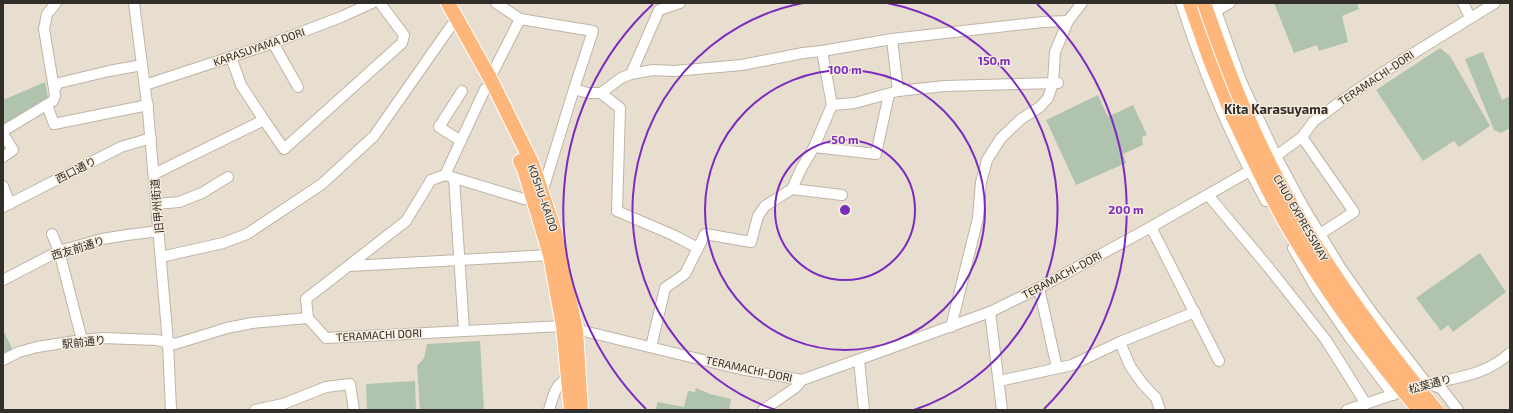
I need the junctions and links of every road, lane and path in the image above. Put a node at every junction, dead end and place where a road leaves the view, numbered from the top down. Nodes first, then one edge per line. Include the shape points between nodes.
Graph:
1 (56, 3) edge
2 (134, 3) edge
3 (372, 3) edge
4 (380, 3) edge
5 (439, 3) edge
6 (448, 3) edge
7 (496, 3) edge
8 (676, 3) edge
9 (1082, 3) edge
10 (1181, 3) edge
11 (1190, 3) edge
12 (1204, 3) edge
13 (1230, 3) edge
14 (1463, 3) edge
15 (1495, 3) edge
16 (1216, 7) edge
17 (1470, 17) junction
18 (520, 19) junction
19 (1068, 21) junction
20 (451, 26) junction
21 (892, 39) junction
22 (273, 43) junction
23 (822, 51) junction
24 (231, 57) junction
25 (142, 65) junction
26 (631, 74) junction
27 (1056, 83) junction
28 (487, 84) junction
29 (145, 85) junction
30 (298, 87) dead end
31 (54, 89) junction
32 (574, 89) junction
33 (462, 91) dead end
34 (894, 92) junction
35 (601, 93) junction
36 (47, 105) junction
37 (148, 105) junction
38 (832, 105) junction
39 (264, 120) junction
40 (3, 131) edge
41 (3, 134) edge
42 (1302, 137) junction
43 (151, 138) junction
44 (461, 141) junction
45 (814, 147) junction
46 (1276, 156) junction
47 (3, 158) edge
48 (1250, 172) junction
49 (154, 174) junction
50 (450, 176) junction
51 (228, 177) dead end
52 (3, 186) edge
53 (792, 189) junction
54 (842, 195) dead end
55 (1208, 195) junction
56 (538, 196) junction
57 (156, 204) junction
58 (7, 206) edge
59 (1151, 227) junction
60 (159, 231) junction
61 (52, 234) dead end
62 (1320, 234) junction
63 (698, 248) junction
64 (59, 252) junction
65 (550, 255) junction
66 (161, 257) junction
67 (459, 261) junction
68 (349, 266) junction
69 (3, 280) edge
70 (1039, 288) junction
71 (990, 312) junction
72 (1195, 312) junction
73 (308, 318) junction
74 (950, 327) junction
75 (570, 328) junction
76 (464, 330) junction
77 (82, 340) junction
78 (1120, 342) junction
79 (168, 343) junction
80 (652, 347) junction
81 (1510, 353) edge
82 (3, 360) edge
83 (859, 360) junction
84 (1219, 361) dead end
85 (1056, 368) junction
86 (569, 378) junction
87 (802, 380) junction
88 (998, 381) junction
89 (1427, 384) junction
90 (1393, 395) junction
91 (1366, 404) junction
92 (168, 409) edge
93 (255, 410) edge
94 (354, 410) edge
95 (549, 410) edge
96 (571, 410) edge
97 (581, 410) edge
98 (763, 410) edge
99 (864, 410) edge
100 (1002, 410) edge
101 (1160, 410) edge
102 (1347, 410) edge
103 (1419, 410) edge
104 (1436, 410) edge
105 (1458, 410) edge

1 - 31 street via 47,14 44,29
2 - 25 street, 旧甲州街道
3 - 22 street, KARASUYAMA DORI
4 - 39 street via 404,35 402,43 284,149
5 - 20 highway, KOSHU-KAIDO
6 - 28 highway, KOSHU-KAIDO
7 - 18 street
8 - 26 street via 659,10
9 - 19 street
10 - 48 street via 1205,74
11 - 103 highway, CHUO EXPRESSWAY, bridge via 1233,118 1262,179 1291,231 1352,325
12 - 104 highway, CHUO EXPRESSWAY, bridge via 1246,115 1303,225 1364,317
13 - 16 street
14 - 17 street
15 - 17 street, TERAMACHI-DORI
16 - 46 street via 1241,81
17 - 42 street, TERAMACHI-DORI via 1351,94 1314,121
18 - 28 street
18 - 32 street via 594,31
19 - 21 street
19 - 27 street via 1055,52
20 - 28 highway, KOSHU-KAIDO
20 - 66 street via 374,136 322,184 247,234 223,243
21 - 23 street
21 - 34 street
22 - 24 street, KARASUYAMA DORI
22 - 30 street
23 - 26 street via 742,65 674,71 653,70
23 - 38 street
24 - 29 street, KARASUYAMA DORI
24 - 39 street via 241,85
25 - 29 street, 旧甲州街道
25 - 31 street via 58,82
26 - 35 street
27 - 34 street via 945,86
27 - 74 street via 1040,107 1021,119 1001,138 986,160 978,218
28 - 44 street
28 - 56 highway, KOSHU-KAIDO
29 - 37 street, 旧甲州街道
31 - 36 street via 53,101
32 - 35 street
32 - 56 street
33 - 44 street via 439,127
34 - 38 street via 855,103
34 - 45 street via 876,154
35 - 63 street via 620,108 616,211
36 - 37 street via 54,124
36 - 40 street
37 - 43 street, 旧甲州街道
38 - 45 street
39 - 49 street
41 - 47 street via 13,150
42 - 46 street, TERAMACHI-DORI
42 - 62 street via 1354,212
43 - 49 street, 旧甲州街道
43 - 58 street, 西口通り via 121,147
44 - 50 street
45 - 53 street
46 - 48 street, TERAMACHI-DORI
46 - 62 street
48 - 55 street, TERAMACHI-DORI
48 - 90 street via 1317,290
49 - 57 street, 旧甲州街道
50 - 56 street via 524,199
50 - 67 street
50 - 68 street via 432,180 406,221
51 - 57 street via 202,193 179,202
52 - 58 street
53 - 54 street
53 - 63 street via 765,206 758,216 751,242 705,234
55 - 59 street, TERAMACHI-DORI
55 - 91 street via 1326,340
56 - 65 highway, KOSHU-KAIDO
56 - 75 highway, KOSHU-KAIDO via 555,232
57 - 60 street, 旧甲州街道
59 - 70 street, TERAMACHI-DORI
59 - 72 street
60 - 64 street, 西友前通り via 127,234
60 - 66 street, 旧甲州街道
61 - 64 street
62 - 89 street via 1373,314
63 - 80 street via 685,274 665,288
64 - 69 street, 西友前通り
64 - 77 street
65 - 67 street
65 - 75 highway, KOSHU-KAIDO
66 - 79 street, 旧甲州街道
67 - 68 street
67 - 76 street
68 - 73 street via 306,299
70 - 71 street, TERAMACHI-DORI
70 - 85 street
71 - 74 street, TERAMACHI-DORI
71 - 88 street
72 - 78 street
72 - 84 street
73 - 76 street, TERAMACHI DORI via 326,338
73 - 79 street via 252,323 175,344
74 - 83 street, TERAMACHI-DORI
75 - 76 street, TERAMACHI DORI
75 - 80 street, TERAMACHI-DORI
75 - 86 highway, KOSHU-KAIDO
75 - 97 highway, KOSHU-KAIDO
77 - 79 street, 駅前通り via 104,338 156,340
77 - 82 street, 駅前通り via 37,347
78 - 85 street via 1072,365
78 - 101 street via 1130,366 1156,398
79 - 92 street, 旧甲州街道
80 - 87 street, TERAMACHI-DORI via 740,369
81 - 89 street, 松葉通り via 1483,371
83 - 87 street, TERAMACHI-DORI
83 - 99 street
85 - 88 street
86 - 95 street via 556,389
86 - 96 highway, KOSHU-KAIDO
87 - 98 street via 796,388
88 - 100 street
89 - 90 street, 松葉通り
89 - 105 street via 1441,388
90 - 91 street, 松葉通り
91 - 102 street, 松葉通り
93 - 94 street via 284,404 326,387 350,384

